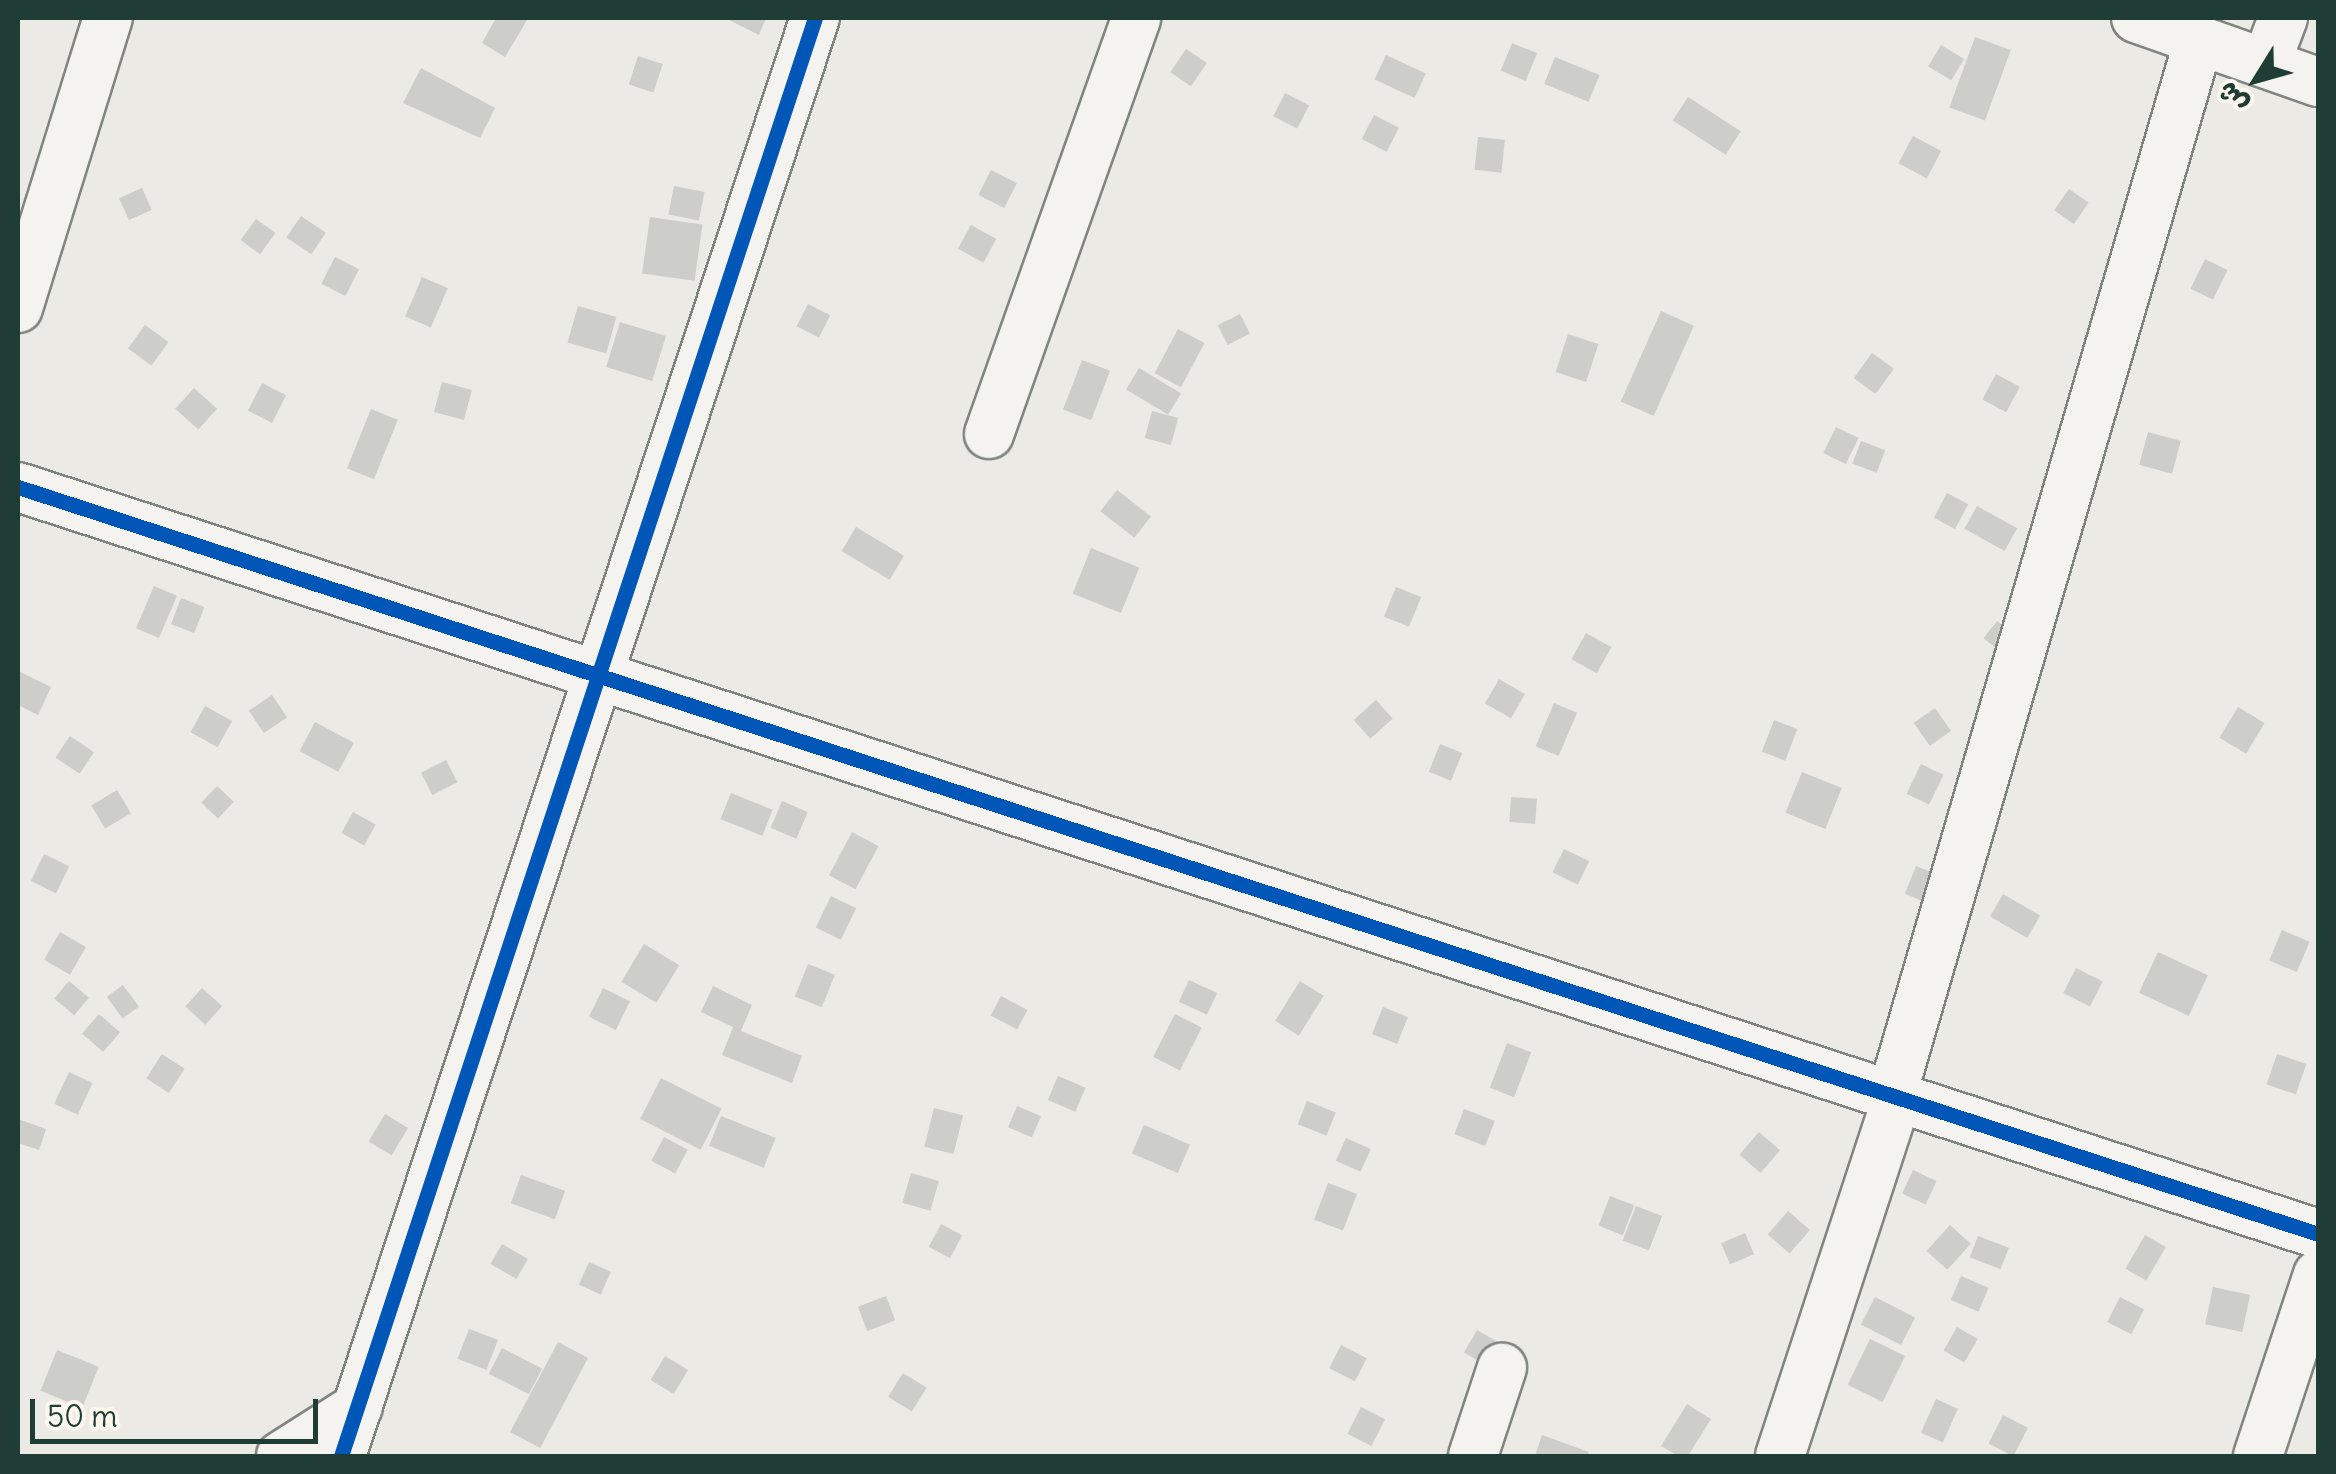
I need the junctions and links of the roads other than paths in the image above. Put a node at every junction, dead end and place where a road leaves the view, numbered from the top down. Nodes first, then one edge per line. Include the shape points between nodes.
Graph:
1 (108, 18) edge
2 (816, 18) edge
3 (1136, 18) edge
4 (2136, 18) edge
5 (2282, 18) edge
6 (2199, 40) junction
7 (2266, 64) junction
8 (2318, 82) edge
9 (18, 308) edge
10 (989, 434) dead end
11 (18, 488) edge
12 (601, 677) junction
13 (1894, 1096) junction
14 (2318, 1234) edge
15 (2318, 1275) edge
16 (1502, 1368) dead end
17 (358, 1407) junction
18 (282, 1456) edge
19 (341, 1456) edge
20 (1472, 1456) edge
21 (1780, 1456) edge
22 (2258, 1456) edge

1 - 9 street
2 - 12 street
3 - 10 street
4 - 6 street
5 - 7 street
6 - 7 street
6 - 13 street
7 - 8 street
11 - 12 street
12 - 13 street
12 - 17 street
13 - 14 street
13 - 21 street
15 - 22 street
16 - 20 street
17 - 18 street
17 - 19 street

